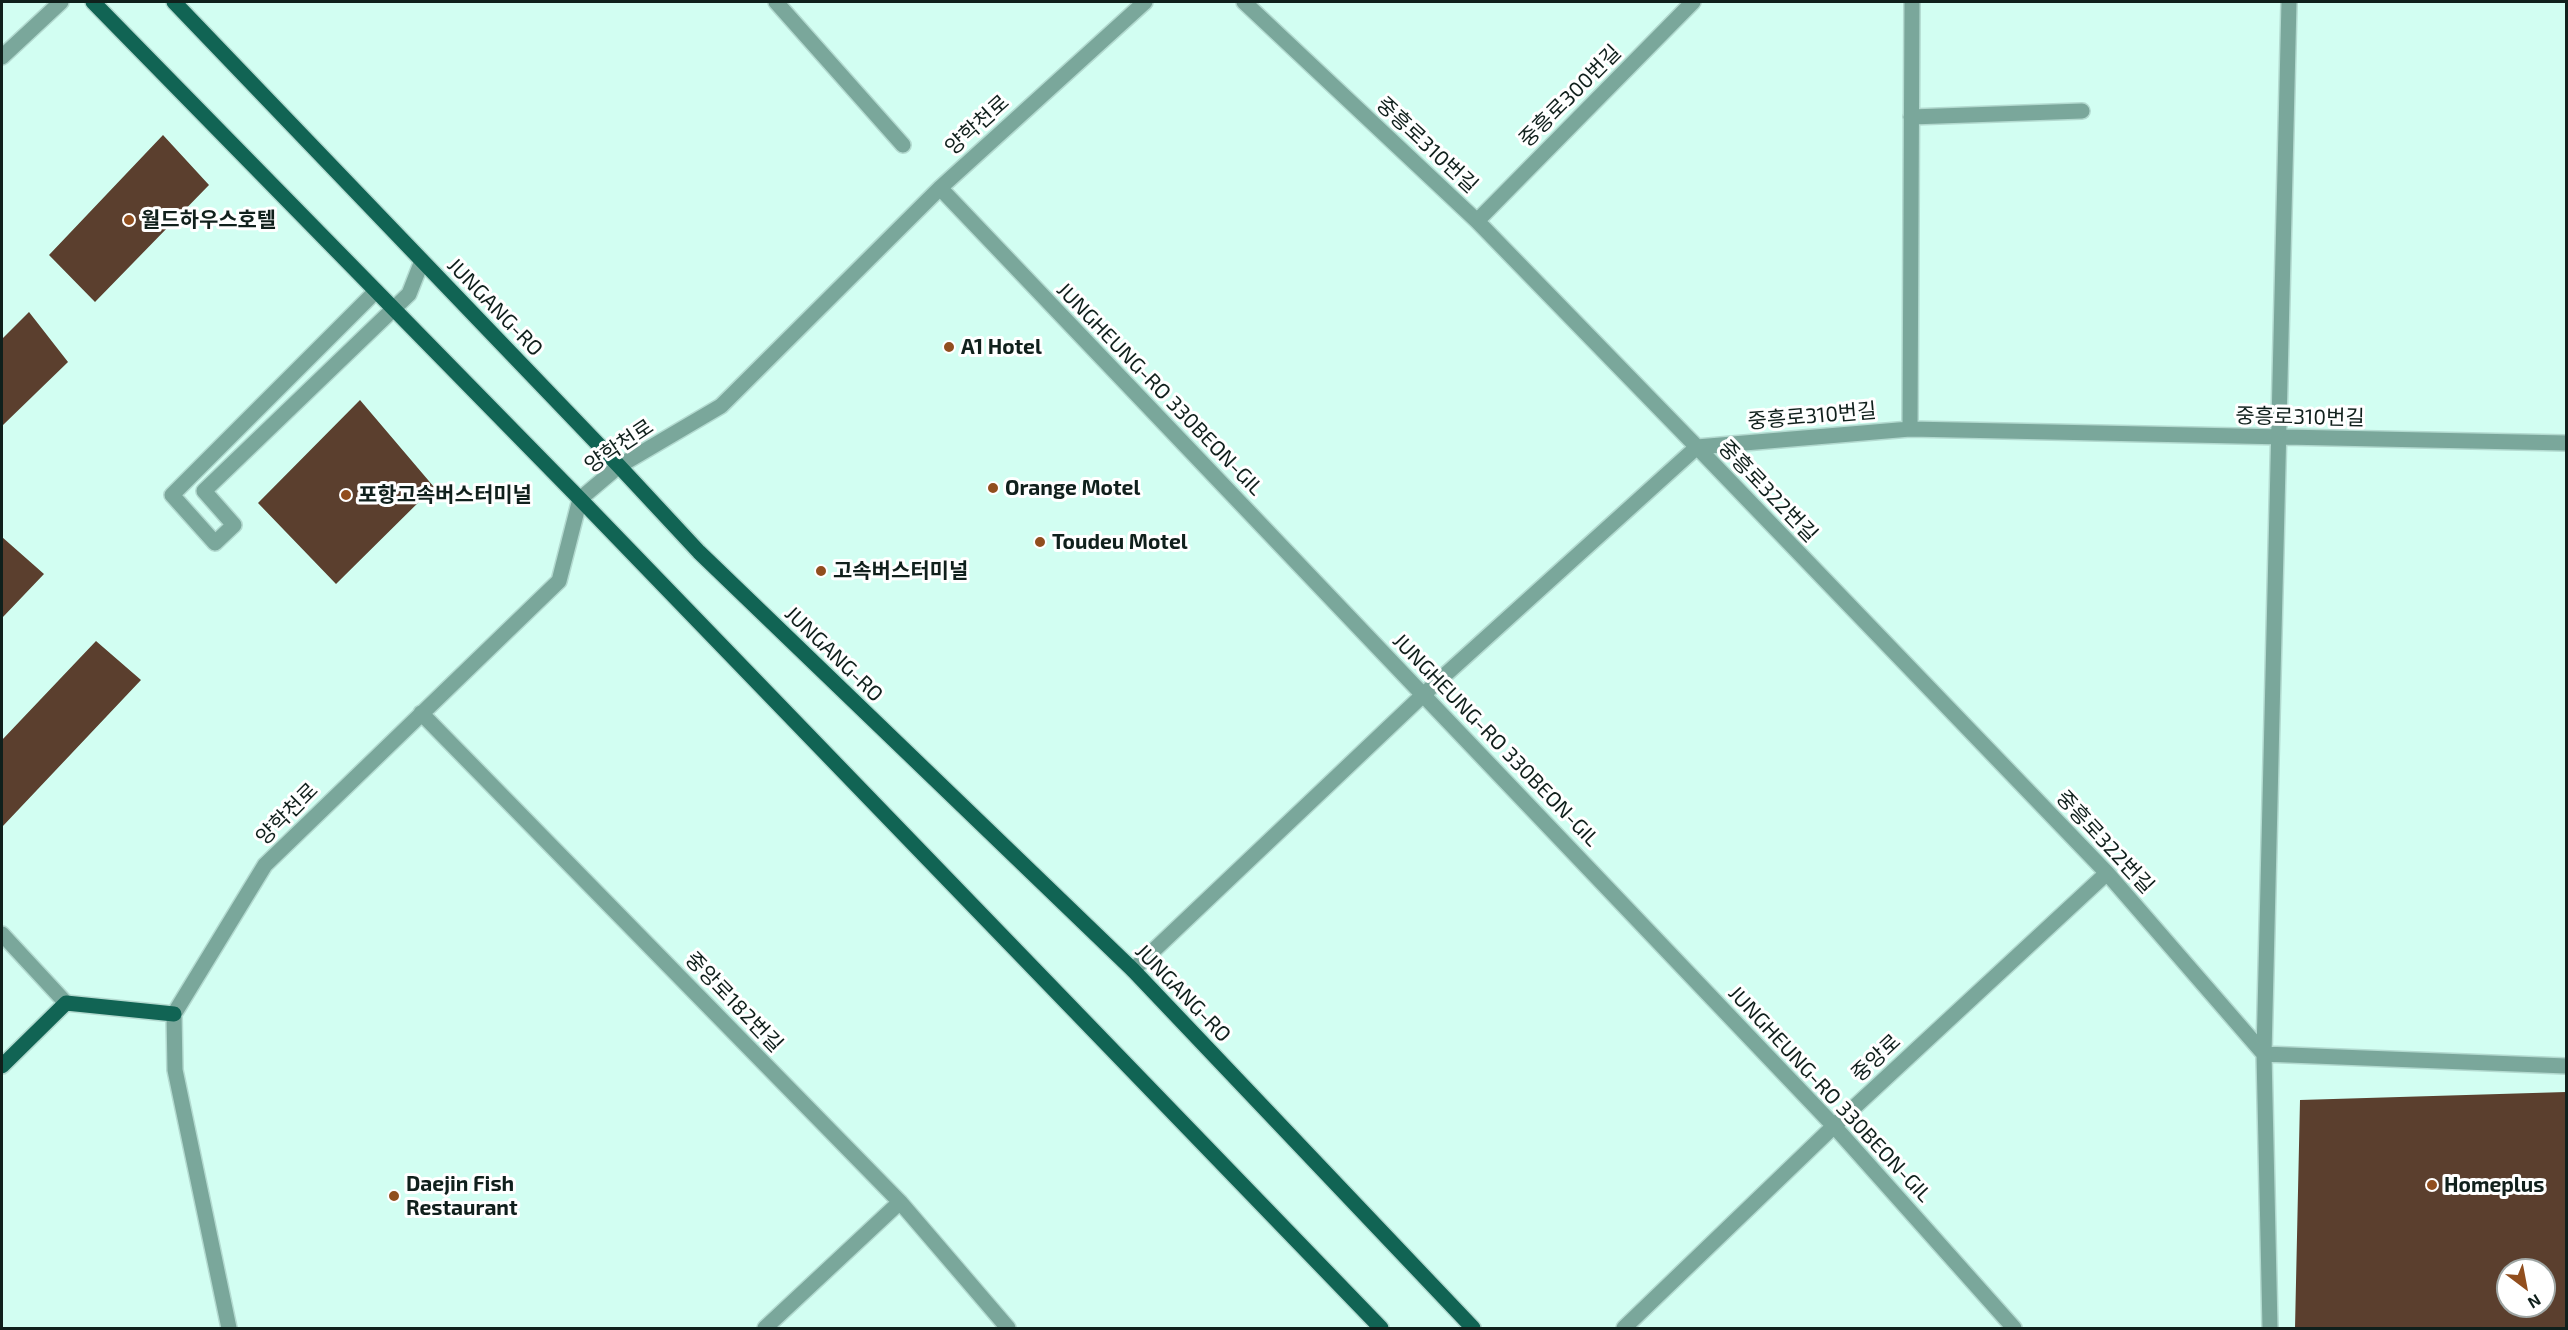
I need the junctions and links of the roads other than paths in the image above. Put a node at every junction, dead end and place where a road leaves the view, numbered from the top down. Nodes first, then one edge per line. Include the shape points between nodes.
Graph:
1 (61, 2) edge
2 (93, 2) edge
3 (174, 2) edge
4 (776, 2) edge
5 (1145, 2) edge
6 (1245, 2) edge
7 (1693, 2) edge
8 (1912, 2) edge
9 (2289, 2) edge
10 (2, 57) edge
11 (2082, 111) dead end
12 (1911, 117) junction
13 (903, 145) dead end
14 (939, 188) junction
15 (1477, 221) junction
16 (422, 261) junction
17 (376, 291) junction
18 (393, 309) junction
19 (1910, 429) junction
20 (2278, 438) junction
21 (2566, 443) edge
22 (1697, 447) junction
23 (619, 466) junction
24 (580, 499) junction
25 (1424, 694) junction
26 (421, 713) junction
27 (2107, 873) junction
28 (2, 934) edge
29 (1133, 970) junction
30 (66, 1003) junction
31 (174, 1014) junction
32 (2264, 1054) junction
33 (2, 1066) edge
34 (2566, 1066) edge
35 (1834, 1126) junction
36 (900, 1202) junction
37 (229, 1329) edge
38 (765, 1329) edge
39 (1008, 1329) edge
40 (1381, 1329) edge
41 (1473, 1329) edge
42 (1624, 1329) edge
43 (2014, 1329) edge
44 (2270, 1329) edge

1 - 10 street
2 - 17 main road
3 - 16 main road, JUNGANG-RO
4 - 13 street
5 - 14 street, 양학천로
6 - 15 street, 중흥로310번길
7 - 15 street, 중흥로300번길
8 - 12 street
9 - 20 street
11 - 12 street
12 - 19 street
14 - 23 street, 양학천로 via 721,406
14 - 25 street, JUNGHEUNG-RO 330BEON-GIL
15 - 22 street, 중흥로310번길
16 - 18 street via 409,294
16 - 23 main road, JUNGANG-RO
17 - 18 main road
17 - 18 street via 172,495 215,543 234,525 204,491
18 - 24 main road
19 - 20 street, 중흥로310번길
19 - 22 street, 중흥로310번길
20 - 21 street, 중흥로310번길
20 - 32 street
22 - 25 street
22 - 27 street, 중흥로322번길
23 - 24 street, 양학천로
23 - 29 main road, JUNGANG-RO via 699,552
24 - 26 street, 양학천로 via 560,581
24 - 40 main road
25 - 29 street
25 - 35 street, JUNGHEUNG-RO 330BEON-GIL
26 - 31 street, 양학천로 via 265,865
26 - 36 street, 중앙로182번길
27 - 32 street, 중흥로322번길
27 - 35 street, 중앙로
28 - 30 street
29 - 41 main road, JUNGANG-RO
30 - 31 main road
30 - 33 main road
31 - 37 street via 175,1070
32 - 34 street
32 - 44 street
35 - 42 street, 중앙로
35 - 43 street, JUNGHEUNG-RO 330BEON-GIL
36 - 38 street
36 - 39 street, 중앙로182번길

